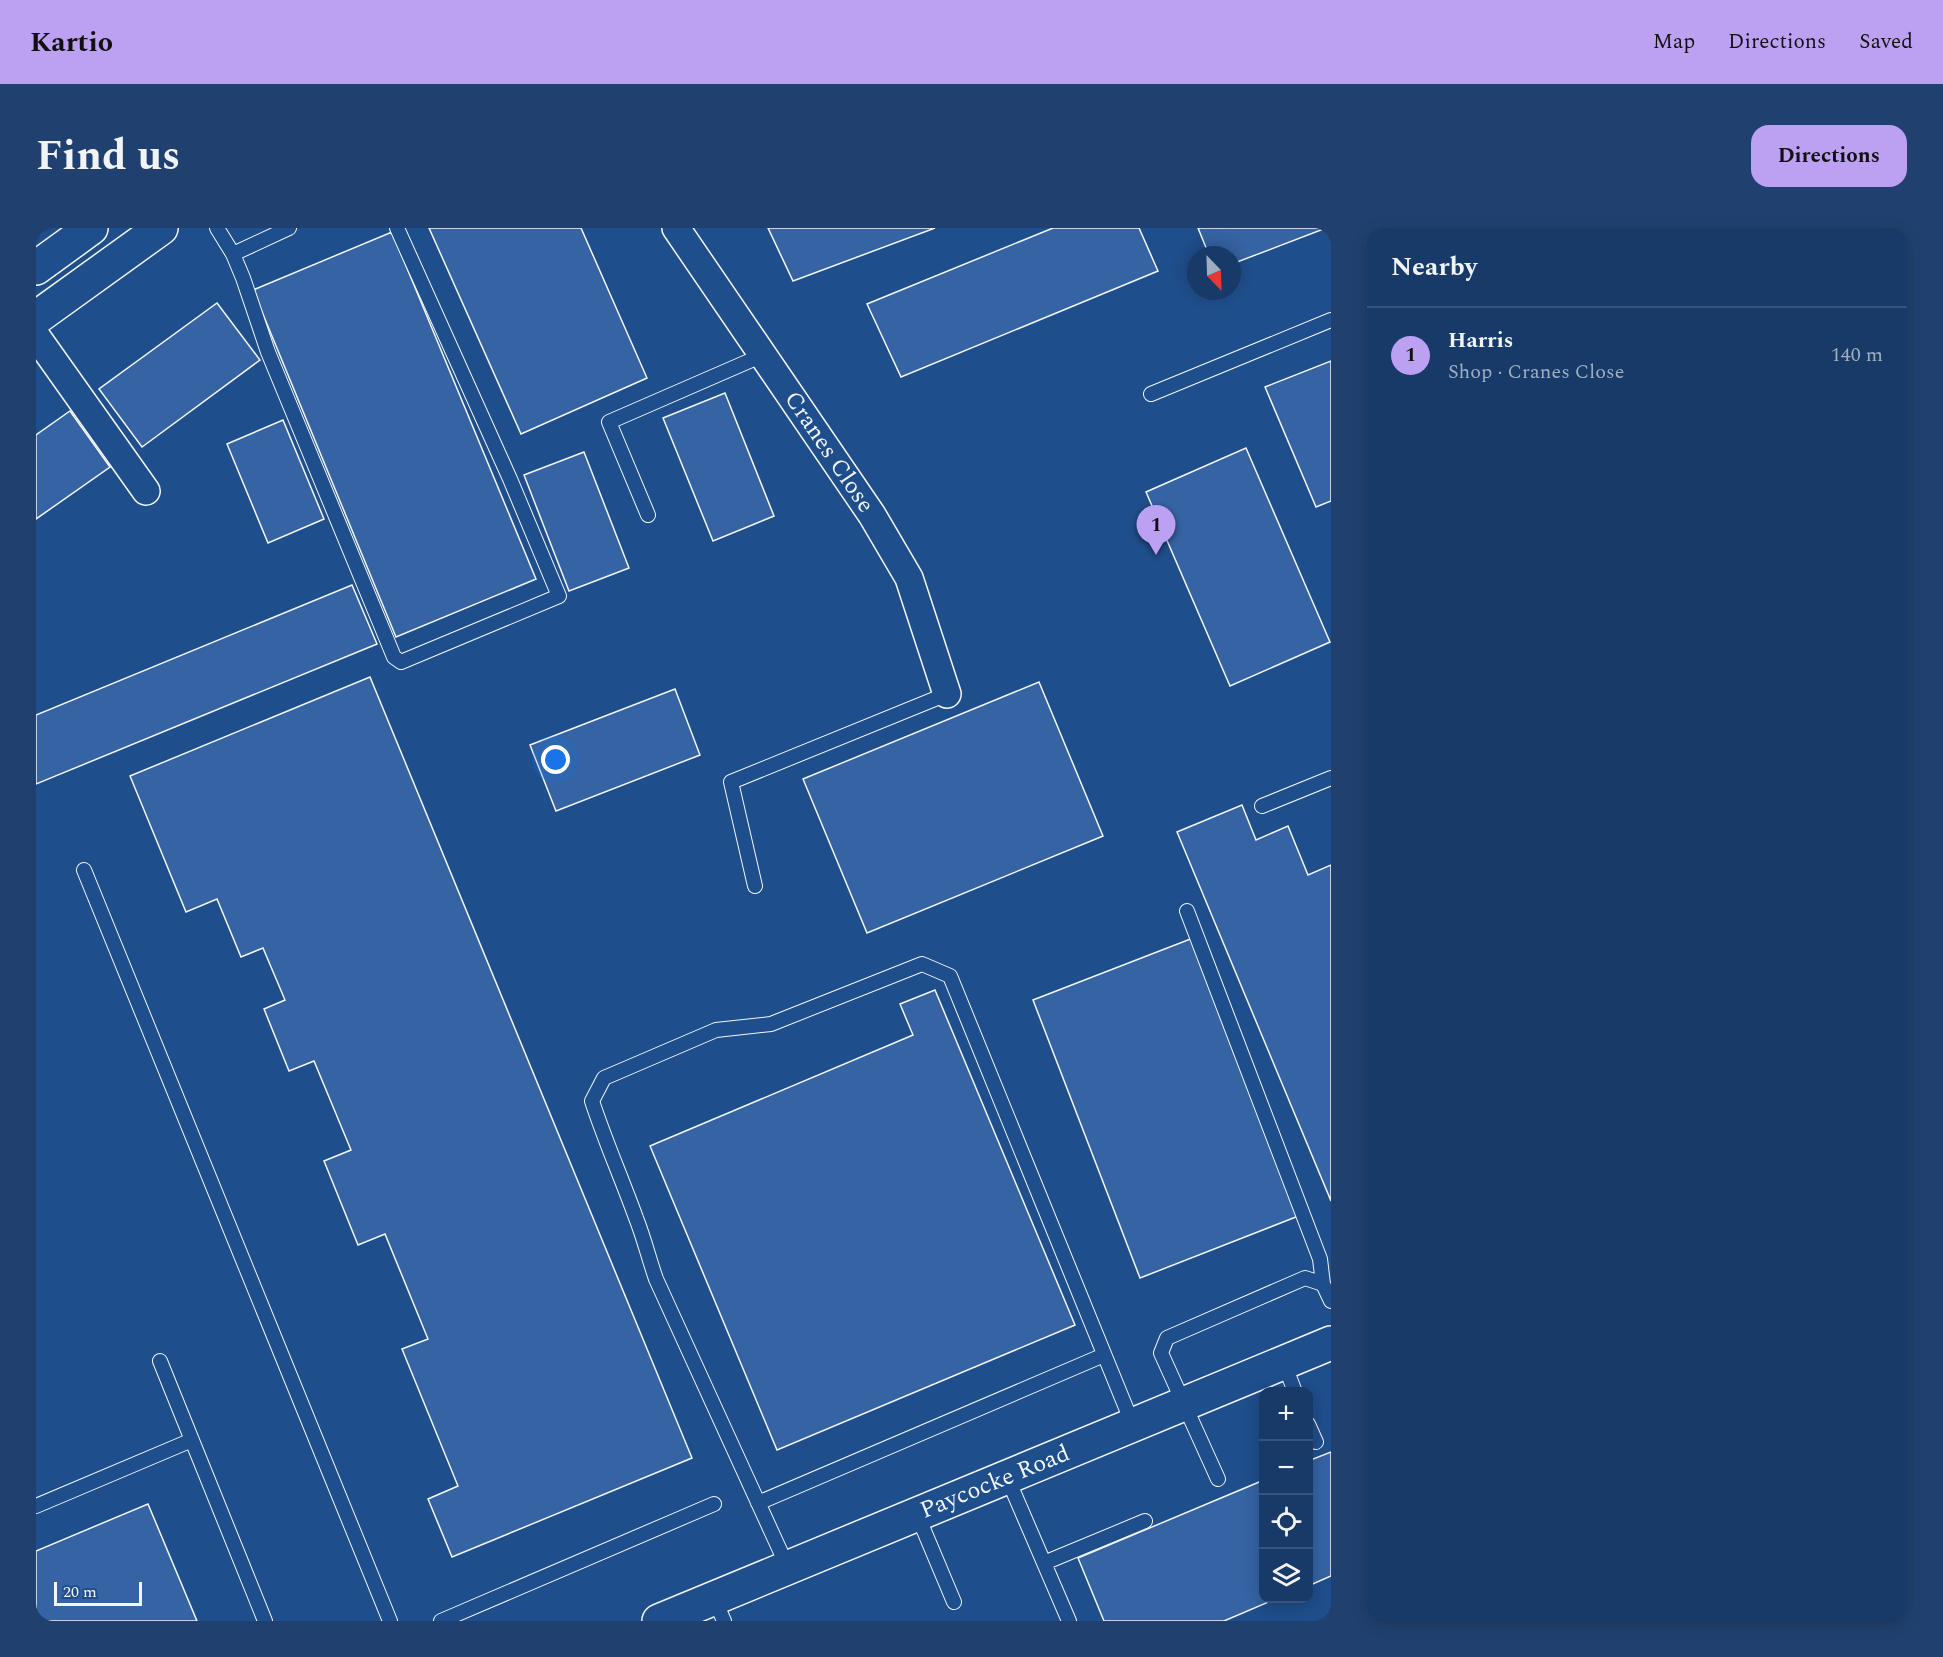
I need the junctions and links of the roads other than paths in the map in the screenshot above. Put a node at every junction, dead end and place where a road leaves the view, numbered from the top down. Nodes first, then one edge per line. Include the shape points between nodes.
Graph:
1 (161, 228) edge
2 (217, 228) edge
3 (289, 228) edge
4 (397, 228) edge
5 (676, 228) edge
6 (82, 231) edge
7 (233, 254) junction
8 (36, 268) edge
9 (36, 318) edge
10 (1331, 320) edge
11 (36, 336) edge
12 (763, 355) junction
13 (1151, 394) dead end
14 (146, 491) dead end
15 (648, 515) dead end
16 (947, 694) joint
17 (1331, 778) edge
18 (1262, 806) dead end
19 (84, 870) dead end
20 (755, 886) dead end
21 (1187, 911) dead end
22 (1323, 1284) junction
23 (1331, 1301) edge
24 (1331, 1343) edge
25 (1104, 1355) junction
26 (160, 1361) dead end
27 (1289, 1377) edge
28 (1184, 1404) junction
29 (1133, 1425) junction
30 (1313, 1435) edge
31 (192, 1440) junction
32 (1316, 1442) dead end
33 (1007, 1477) junction
34 (1218, 1479) dead end
35 (758, 1503) junction
36 (714, 1504) dead end
37 (36, 1506) edge
38 (917, 1514) junction
39 (1145, 1521) dead end
40 (1044, 1563) junction
41 (788, 1568) junction
42 (954, 1602) dead end
43 (719, 1610) edge
44 (265, 1621) edge
45 (390, 1621) edge
46 (441, 1621) edge
47 (659, 1621) edge
48 (1069, 1621) edge

1 - 9 street
2 - 7 lane
3 - 7 lane
4 - 7 lane via 559,596 401,662 394,657 273,363
5 - 12 street, Cranes Close
6 - 8 street
10 - 13 lane
11 - 14 street
12 - 15 lane via 609,422
12 - 16 street, Cranes Close via 872,515 909,578
16 - 20 lane via 731,782
17 - 18 lane
19 - 45 lane
21 - 22 lane via 1320,1259
22 - 23 lane
22 - 28 lane via 1305,1278 1167,1338 1161,1353
24 - 27 street, Paycocke Road
25 - 29 lane
25 - 35 lane
25 - 35 lane via 950,976 922,964 771,1024 716,1030 604,1078 592,1101 656,1279
26 - 31 lane
27 - 28 street, Paycocke Road
28 - 29 street, Paycocke Road
28 - 34 lane
29 - 33 street, Paycocke Road
30 - 32 lane
31 - 37 lane
31 - 44 lane
33 - 38 street, Paycocke Road
33 - 40 lane
35 - 41 lane
36 - 46 lane
38 - 41 street, Paycocke Road
38 - 42 lane
39 - 40 lane
40 - 48 lane
41 - 43 street, Paycocke Road
43 - 47 street, Paycocke Road

